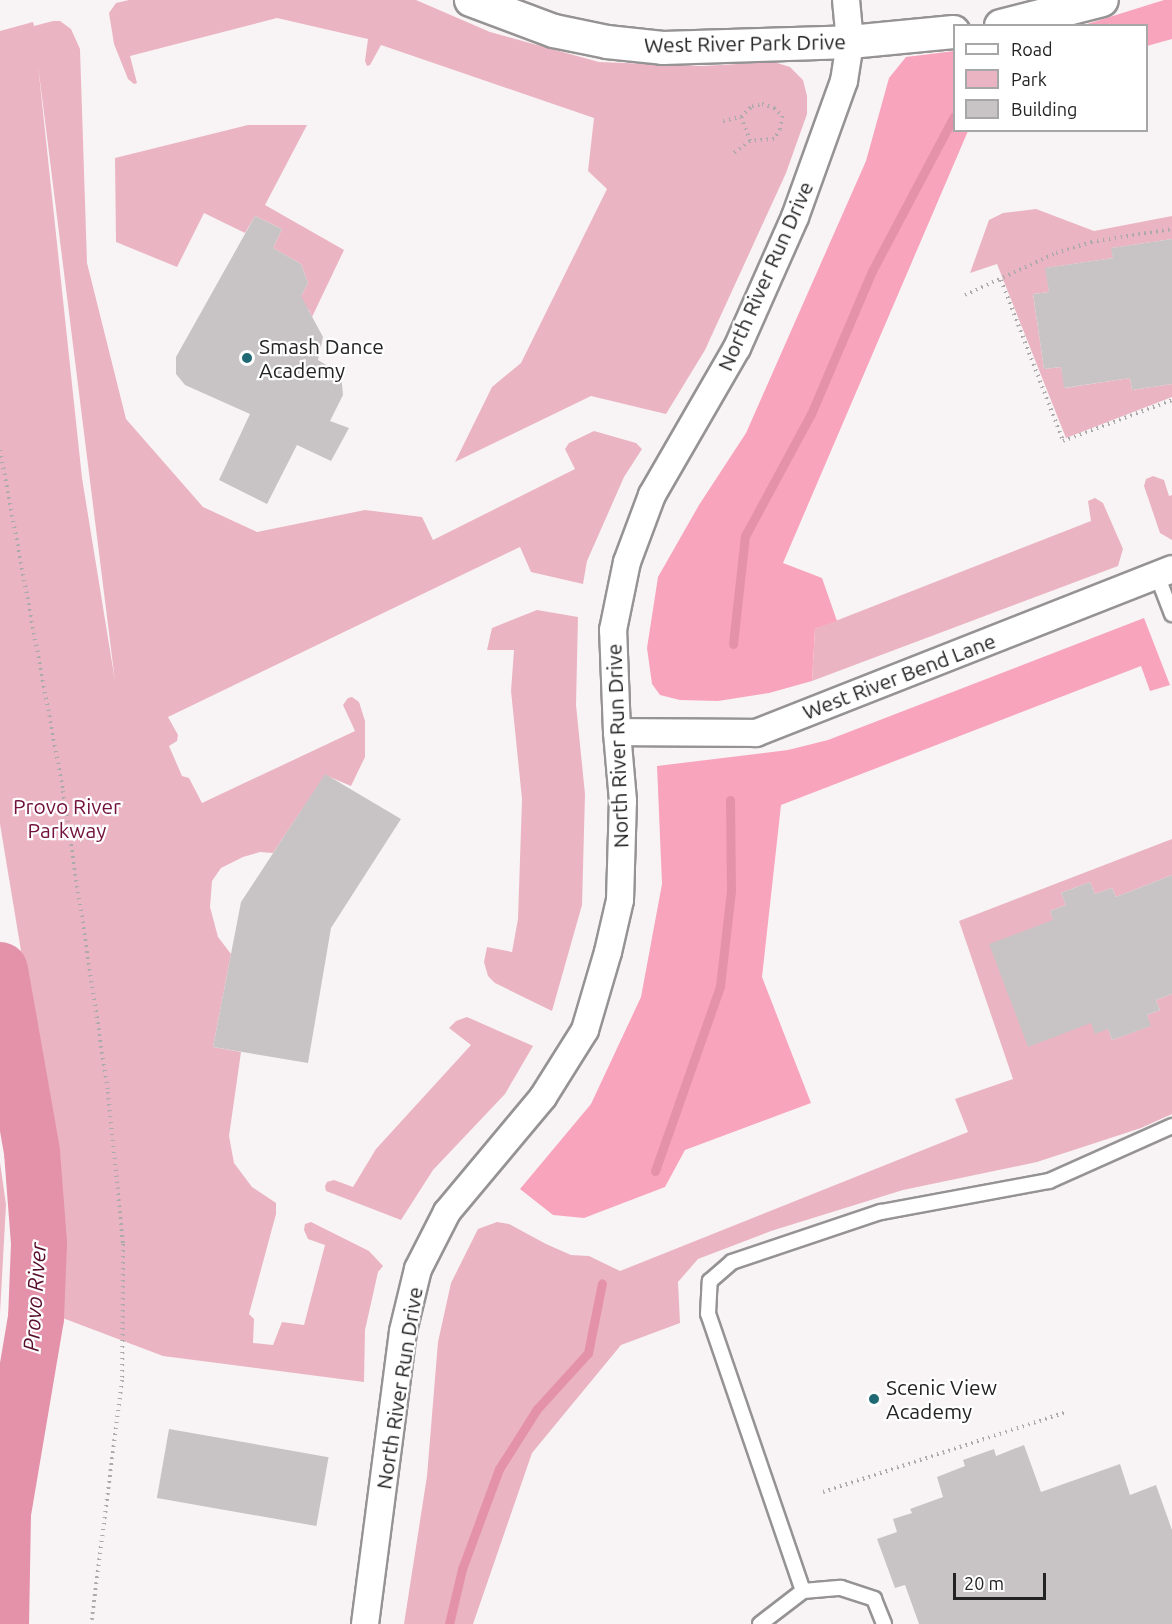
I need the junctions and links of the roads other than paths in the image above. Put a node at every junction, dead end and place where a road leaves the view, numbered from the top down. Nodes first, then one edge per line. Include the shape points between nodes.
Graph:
1 (471, 0) edge
2 (846, 0) edge
3 (1102, 0) edge
4 (1009, 24) edge
5 (953, 32) edge
6 (850, 42) junction
7 (1164, 572) edge
8 (1172, 614) edge
9 (617, 732) junction
10 (1172, 1126) edge
11 (803, 1591) junction
12 (365, 1624) edge
13 (760, 1624) edge
14 (884, 1624) edge

1 - 6 street, West River Park Drive via 555,31 640,46 723,48
2 - 6 street, North River Run Drive
3 - 4 street
5 - 6 street, West River Park Drive
6 - 9 street, North River Run Drive via 844,81 790,228 737,348 652,495 627,562 613,630
7 - 8 lane
7 - 9 street, West River Bend Lane via 756,733
9 - 12 street, North River Run Drive via 623,801 621,889 608,952 585,1030 543,1097 447,1212 418,1269 403,1331
10 - 11 lane via 1049,1181 881,1212 732,1262 710,1281 708,1314
11 - 13 lane
11 - 14 lane via 841,1588 874,1599

